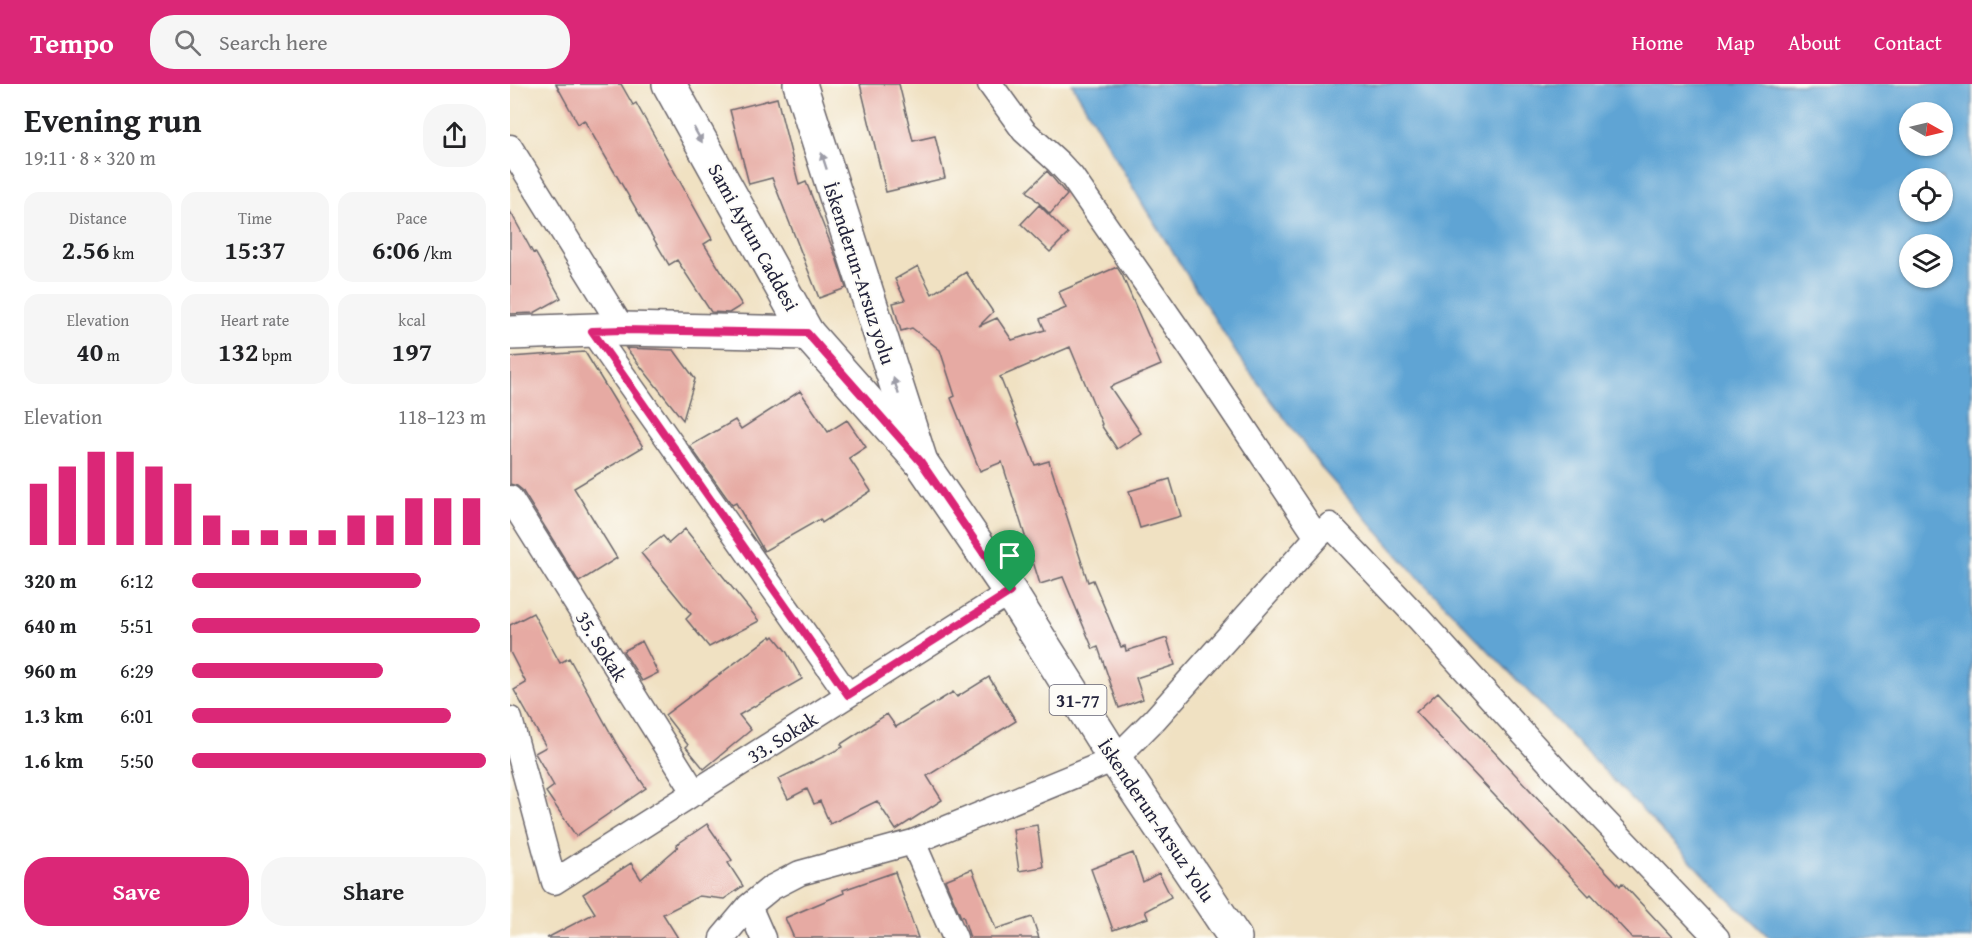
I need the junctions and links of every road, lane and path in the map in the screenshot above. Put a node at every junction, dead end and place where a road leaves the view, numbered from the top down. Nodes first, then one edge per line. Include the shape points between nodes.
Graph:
1 (669, 84) edge
2 (800, 84) edge
3 (990, 84) edge
4 (510, 147) edge
5 (607, 330) junction
6 (510, 333) edge
7 (807, 333) junction
8 (921, 462) junction
9 (510, 498) edge
10 (1317, 537) junction
11 (1010, 592) junction
12 (848, 695) junction
13 (510, 719) edge
14 (1115, 759) junction
15 (695, 793) junction
16 (913, 842) junction
17 (749, 906) junction
18 (722, 938) edge
19 (763, 938) edge
20 (955, 938) edge
21 (1235, 938) edge
22 (1717, 938) edge

1 -> 7 main road, Sami Aytun Caddesi
8 -> 2 main road, İskenderun-Arsuz yolu / 31-77
3 - 10 street via 1024,131 1072,177
4 - 5 street
5 - 6 main road
5 - 7 main road
5 - 12 street
7 - 8 main road, Sami Aytun Caddesi
8 - 11 main road, İskenderun-Arsuz Yolu / 31-77
9 - 15 street, 35. Sokak
10 - 14 street
10 - 22 street via 1330,525
11 - 12 street, 33. Sokak
11 - 14 main road, İskenderun-Arsuz Yolu / 31-77
12 - 15 street, 33. Sokak
13 - 15 street, 33. Sokak via 554,882
14 - 16 street
14 - 21 main road, İskenderun-Arsuz Yolu / 31-77
16 - 17 street via 800,873 771,888
16 - 20 street
17 - 18 street
17 - 19 street

